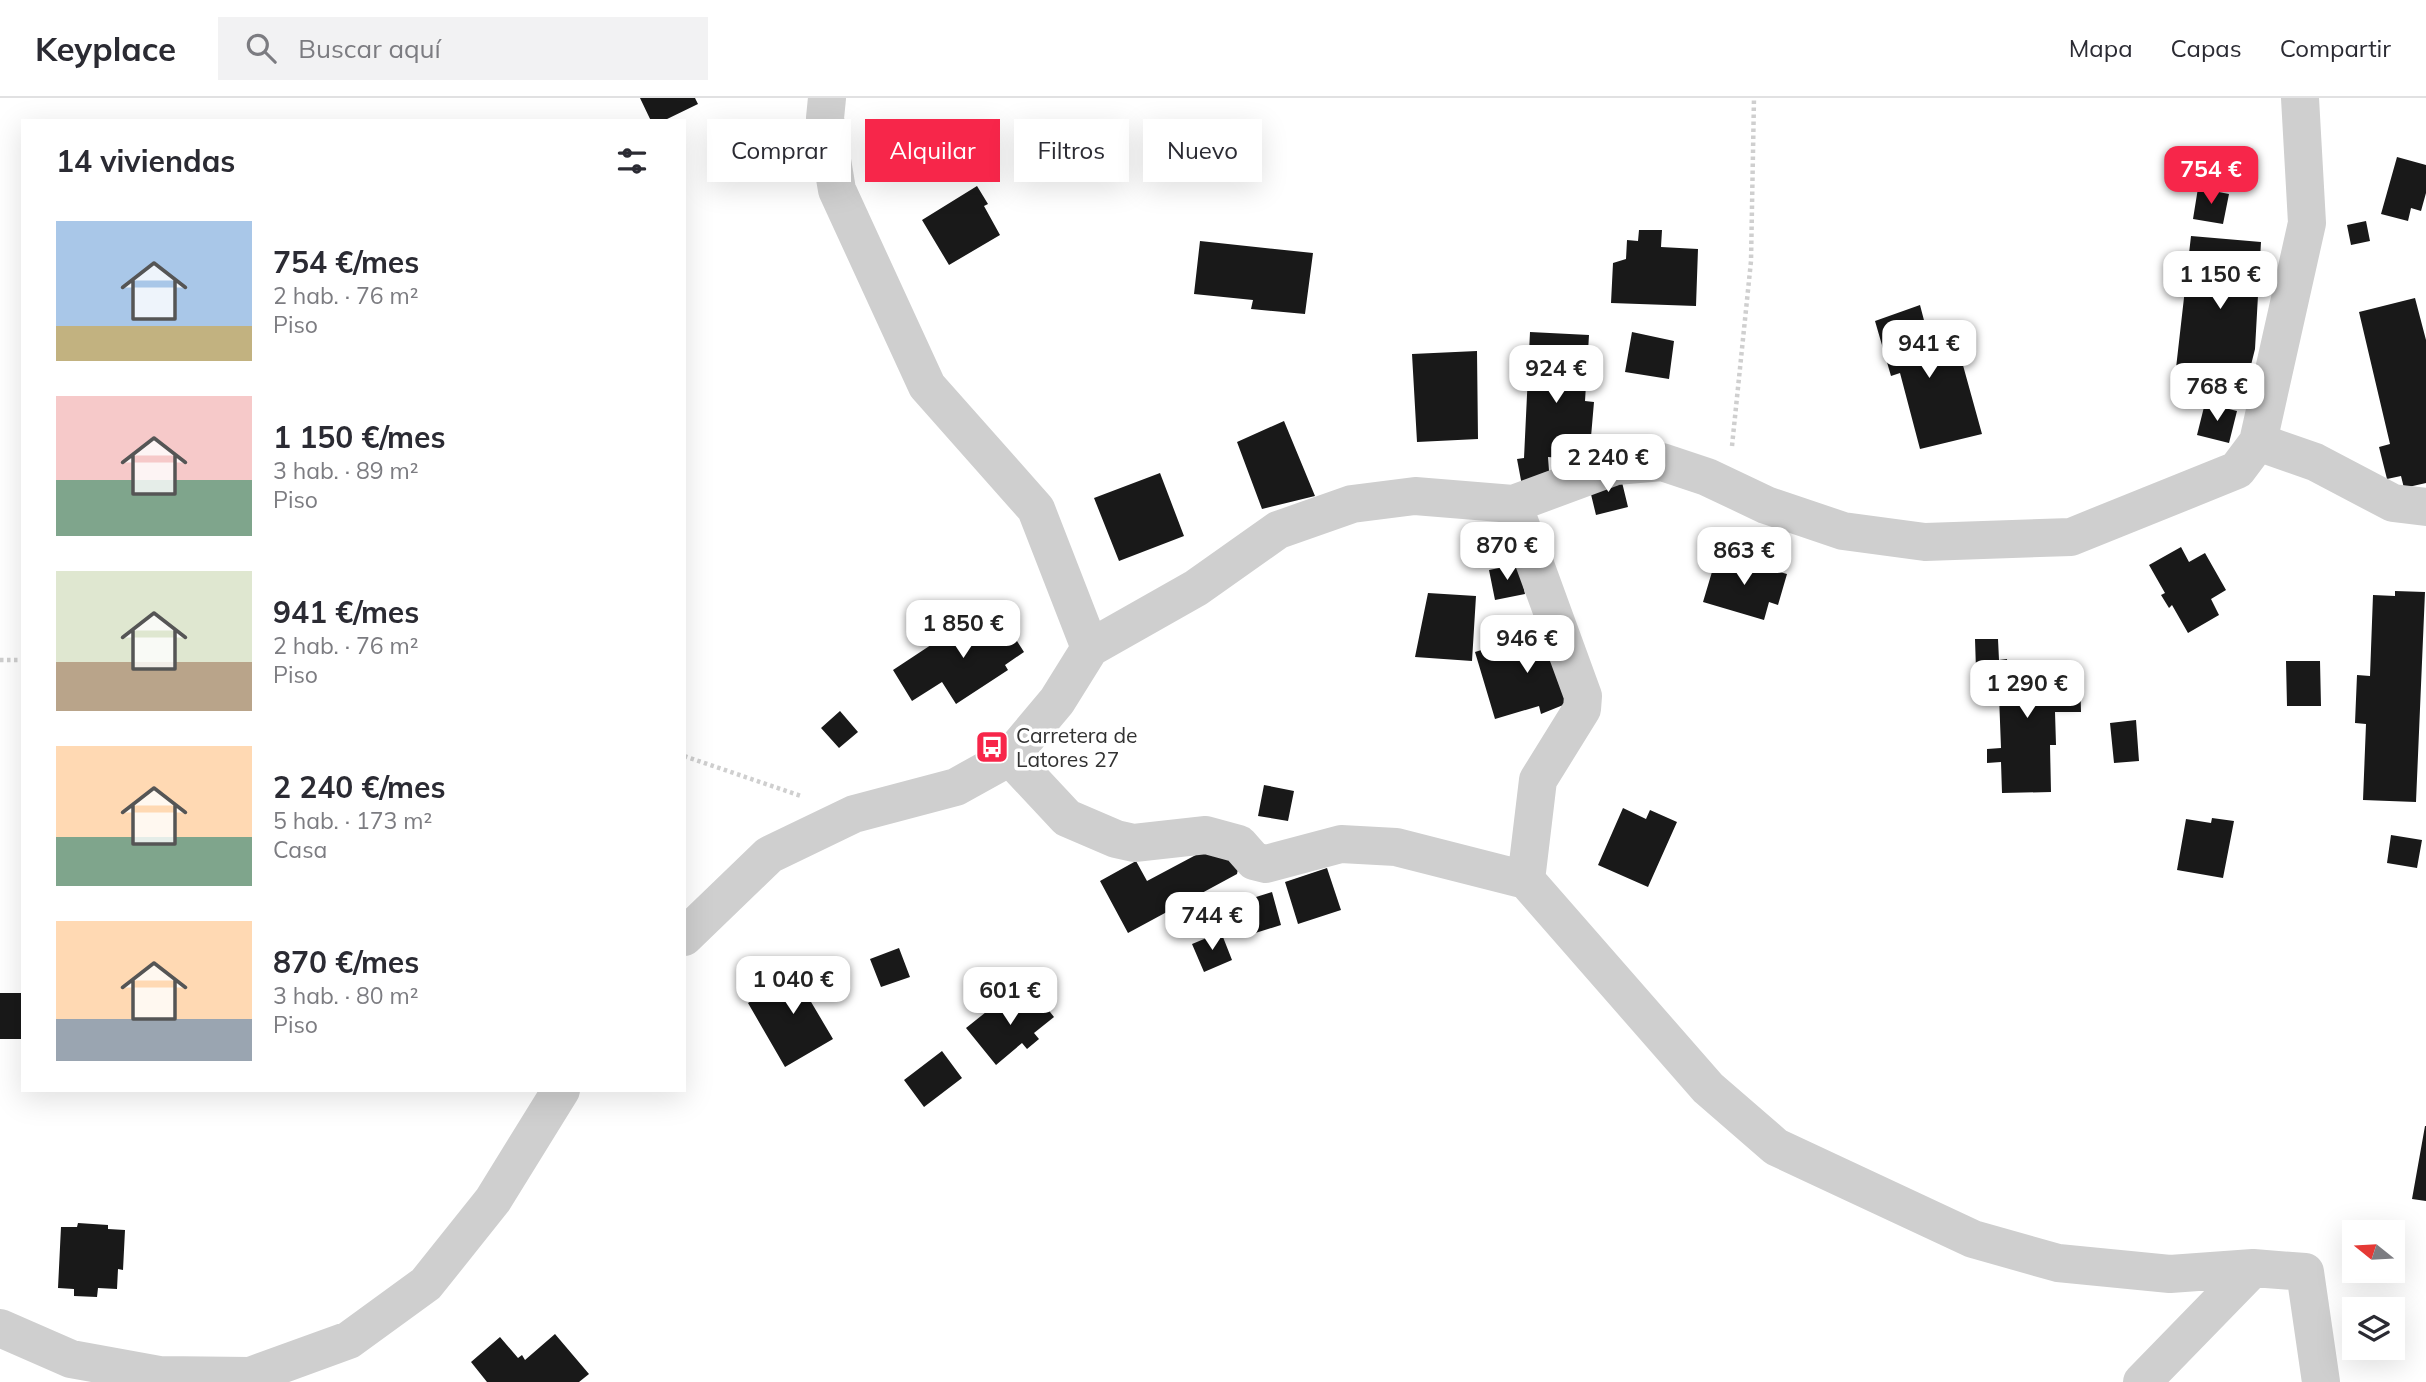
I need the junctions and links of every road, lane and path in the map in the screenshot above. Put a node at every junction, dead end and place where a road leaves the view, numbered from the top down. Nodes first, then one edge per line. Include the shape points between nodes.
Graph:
1 (827, 98) edge
2 (1754, 98) edge
3 (2300, 98) edge
4 (2258, 442) junction
5 (1730, 487) junction
6 (1513, 504) junction
7 (2426, 507) edge
8 (1090, 648) junction
9 (0, 660) edge
10 (21, 660) edge
11 (686, 757) edge
12 (1010, 757) junction
13 (855, 814) junction
14 (1526, 880) junction
15 (686, 935) edge
16 (560, 1092) edge
17 (2253, 1268) junction
18 (0, 1328) edge
19 (2142, 1382) edge
20 (2321, 1382) edge

1 - 8 street via 825,118 837,190 927,386 1036,509
2 - 5 path via 1751,261 1734,404
3 - 4 street via 2307,223
4 - 5 street via 2237,470 2071,537 1925,542 1843,531 1766,505
4 - 7 street via 2315,462 2393,502
5 - 6 street via 1662,462 1616,466
6 - 8 street via 1415,496 1352,504 1278,530 1196,588
6 - 14 street via 1583,696 1582,709 1538,780
8 - 12 street via 1057,701
9 - 10 path
11 - 13 path
12 - 13 street via 956,787
12 - 14 street via 1067,818 1116,839 1134,843 1206,835 1239,844 1254,861 1266,864 1341,844 1396,847
13 - 15 street via 769,855
14 - 17 street via 1708,1088 1776,1147 1973,1239 2058,1263 2170,1274
16 - 18 street via 493,1199 426,1284 349,1340 250,1376 159,1375 71,1359
17 - 19 street
17 - 20 street via 2305,1272

